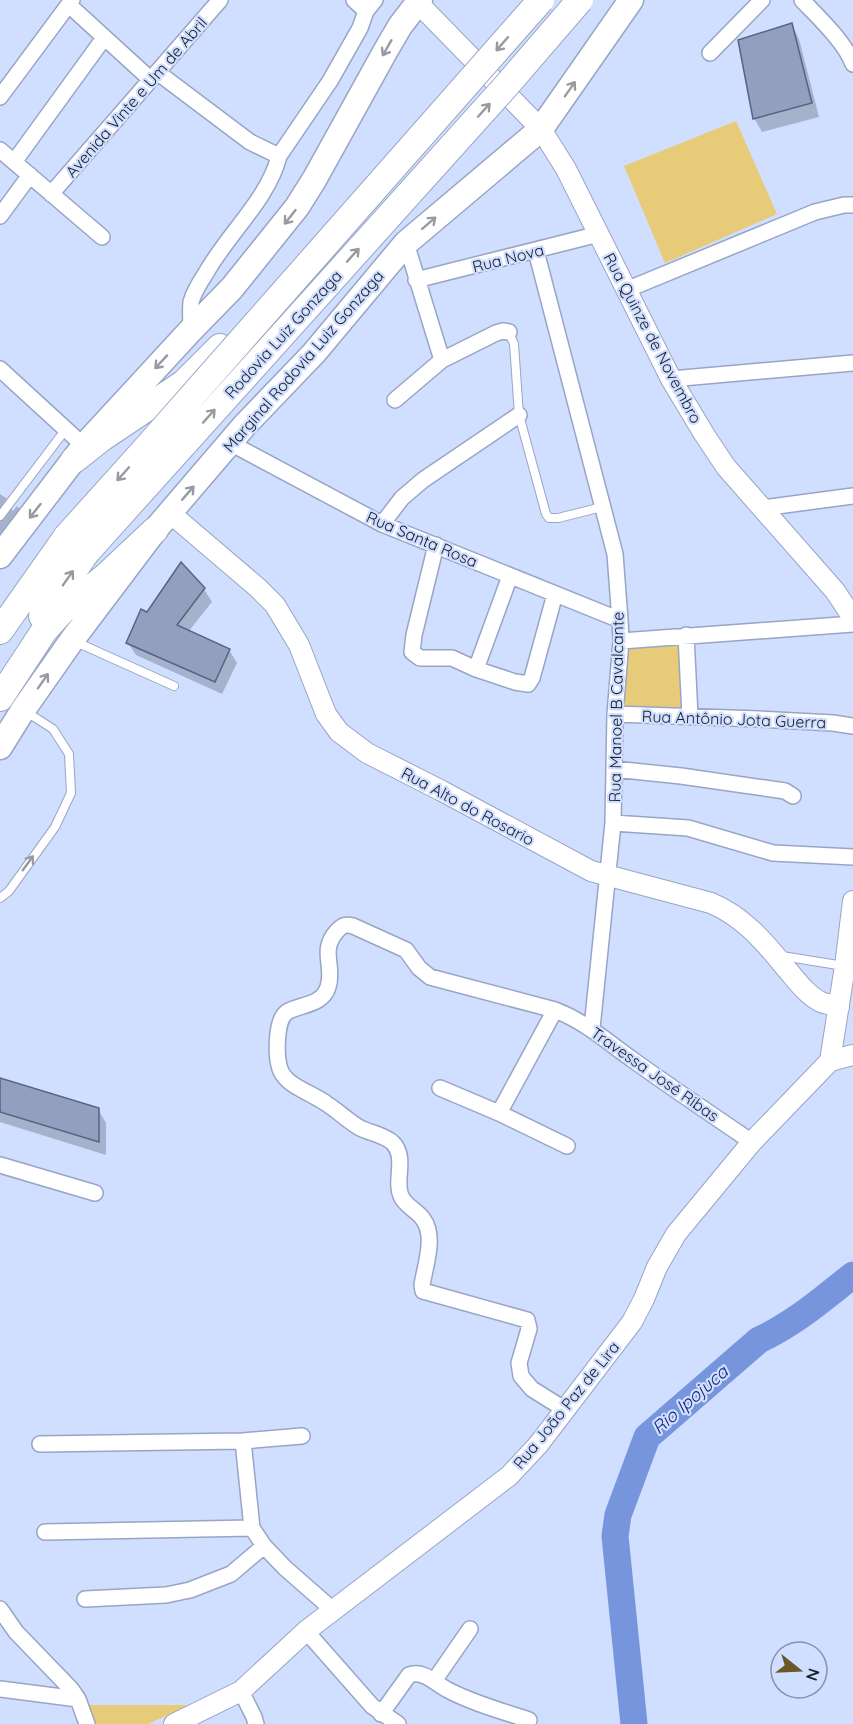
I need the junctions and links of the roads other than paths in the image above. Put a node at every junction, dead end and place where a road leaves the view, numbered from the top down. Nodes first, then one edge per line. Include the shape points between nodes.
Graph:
1 (354, 0) edge
2 (541, 0) edge
3 (580, 0) edge
4 (631, 0) edge
5 (762, 0) edge
6 (802, 0) edge
7 (216, 1) edge
8 (71, 2) edge
9 (419, 2) edge
10 (371, 5) edge
11 (104, 38) junction
12 (710, 52) dead end
13 (853, 64) edge
14 (154, 75) junction
15 (0, 97) edge
16 (541, 129) junction
17 (283, 149) junction
18 (0, 150) edge
19 (14, 162) junction
20 (30, 176) junction
21 (51, 194) junction
22 (853, 205) edge
23 (0, 216) edge
24 (598, 234) junction
25 (102, 237) dead end
26 (406, 243) junction
27 (536, 251) junction
28 (314, 258) junction
29 (416, 280) junction
30 (626, 290) junction
31 (190, 330) junction
32 (509, 332) joint
33 (442, 360) junction
34 (853, 363) edge
35 (0, 369) edge
36 (671, 379) junction
37 (396, 400) dead end
38 (519, 415) junction
39 (66, 429) junction
40 (230, 443) junction
41 (79, 453) junction
42 (853, 496) edge
43 (603, 507) junction
44 (762, 508) junction
45 (0, 516) edge
46 (163, 522) junction
47 (382, 524) junction
48 (436, 545) junction
49 (0, 556) edge
50 (510, 576) junction
51 (555, 594) junction
52 (853, 618) edge
53 (620, 620) junction
54 (853, 624) edge
55 (0, 631) edge
56 (686, 635) junction
57 (72, 640) junction
58 (621, 641) junction
59 (476, 669) junction
60 (0, 679) edge
61 (174, 686) dead end
62 (0, 698) edge
63 (23, 710) junction
64 (615, 714) junction
65 (690, 716) junction
66 (853, 726) edge
67 (0, 747) edge
68 (614, 769) junction
69 (793, 796) dead end
70 (613, 823) junction
71 (853, 856) edge
72 (608, 877) junction
73 (0, 898) edge
74 (853, 901) edge
75 (776, 956) junction
76 (845, 966) junction
77 (839, 1007) junction
78 (555, 1010) junction
79 (592, 1028) junction
80 (853, 1055) edge
81 (830, 1060) junction
82 (440, 1088) dead end
83 (499, 1113) junction
84 (752, 1142) junction
85 (567, 1146) dead end
86 (0, 1165) edge
87 (95, 1193) dead end
88 (564, 1409) junction
89 (302, 1436) dead end
90 (243, 1441) junction
91 (40, 1444) dead end
92 (252, 1528) junction
93 (45, 1532) dead end
94 (264, 1546) junction
95 (85, 1599) dead end
96 (0, 1609) edge
97 (333, 1610) junction
98 (470, 1629) dead end
99 (306, 1631) junction
100 (434, 1681) junction
101 (0, 1689) edge
102 (241, 1690) junction
103 (78, 1700) junction
104 (381, 1713) junction
105 (529, 1720) dead end
106 (87, 1724) edge
107 (174, 1724) edge
108 (256, 1724) edge
109 (398, 1724) edge

1 - 10 street
2 -> 28 highway, Rodovia Luiz Gonzaga, bridge
60 -> 3 highway, Rodovia Luiz Gonzaga, bridge via 86,553
16 -> 4 main road, Marginal Rodovia Luiz Gonzaga
5 - 12 street
6 - 13 street
7 - 14 street, Avenida Vinte e Um de Abril
8 - 11 street
8 - 15 street
9 - 16 street, Rua Quinze de Novembro
9 -> 31 main road via 400,26 297,207 232,288
10 - 17 street via 330,81
11 - 14 street
11 - 19 street
14 - 17 street via 250,142
14 - 21 street, Avenida Vinte e Um de Abril
16 - 24 street, Rua Quinze de Novembro
26 -> 16 main road, Marginal Rodovia Luiz Gonzaga
17 - 31 street via 268,183 214,257 194,292
18 - 19 street
19 - 20 street
20 - 21 street
20 - 23 street
21 - 25 street
22 - 30 street via 814,213
24 - 27 street, Rua Nova
24 - 30 street, Rua Quinze de Novembro
26 - 29 street
26 - 40 main road, Marginal Rodovia Luiz Gonzaga via 314,353
27 - 29 street, Rua Nova
27 - 43 street, Rua Manoel B Cavalcante
28 - 41 highway via 184,383
28 -> 55 highway, Rodovia Luiz Gonzaga, bridge via 67,536
29 - 33 street
30 - 36 street, Rua Quinze de Novembro
31 -> 41 main road
32 - 33 street via 496,333
32 - 38 lane via 514,344
33 - 37 street
34 - 36 street
35 - 39 street
36 - 44 street, Rua Quinze de Novembro via 726,466
38 - 43 lane via 549,518
38 - 47 street via 423,480 402,498
39 - 41 street
39 - 45 lane
46 -> 40 main road, Marginal Rodovia Luiz Gonzaga
40 - 47 street, Rua Santa Rosa
41 -> 49 main road
42 - 44 street
43 - 53 street, Rua Manoel B Cavalcante via 615,554
44 - 52 street, Rua Quinze de Novembro via 836,591
46 - 57 main road, Marginal Rodovia Luiz Gonzaga
46 - 62 highway via 62,611 44,631
46 - 72 street, Rua Alto do Rosario via 258,588 275,605 299,645 326,714 339,732 367,753 573,863
47 - 48 street, Rua Santa Rosa
48 - 50 street, Rua Santa Rosa
48 - 59 street via 412,652 420,658 452,658
50 - 51 street, Rua Santa Rosa
50 - 59 street
51 - 53 street, Rua Santa Rosa
51 - 59 street via 528,684
53 - 58 street, Rua Manoel B Cavalcante
54 - 56 street
56 - 58 street
56 - 65 street
57 - 61 lane
63 -> 57 main road, Marginal Rodovia Luiz Gonzaga
58 - 64 street, Rua Manoel B Cavalcante
63 - 67 main road, Marginal Rodovia Luiz Gonzaga
73 -> 63 lane via 55,827 71,793 69,754 53,729
64 - 65 street, Rua Antônio Jota Guerra
64 - 68 street, Rua Manoel B Cavalcante
65 - 66 street, Rua Antônio Jota Guerra
68 - 69 street via 785,791
68 - 70 street, Rua Manoel B Cavalcante
70 - 71 street via 688,828 780,854
70 - 72 street, Rua Manoel B Cavalcante
72 - 75 street, Rua Alto do Rosario via 723,908 753,931
72 - 79 street, Rua Manoel B Cavalcante
74 - 76 street
75 - 76 lane
75 - 77 street, Rua Alto do Rosario via 819,1001
76 - 77 street
77 - 81 street
78 - 79 street, Travessa José Ribas
78 - 83 street
78 - 88 street, Travessa José Ribas via 430,977 406,950 347,924 328,944 329,979 324,995 286,1013 277,1045 279,1067 292,1084 360,1128 394,1144 400,1162 402,1199 428,1228 423,1291 523,1318 529,1324 519,1363 521,1376 532,1389
79 - 84 street, Travessa José Ribas via 630,1059
80 - 81 street
81 - 84 street, Rua João Paz de Lira
82 - 83 street
83 - 85 street
84 - 88 street, Rua João Paz de Lira via 666,1248 632,1322
86 - 87 street
88 - 97 street, Rua João Paz de Lira via 509,1476
89 - 90 street
90 - 91 street
90 - 92 street
92 - 93 street
92 - 94 street
94 - 95 street via 231,1574 190,1590
94 - 97 street
96 - 103 street
97 - 99 street, Rua João Paz de Lira
98 - 100 street
99 - 102 street, Rua João Paz de Lira
99 - 104 street
100 - 104 street via 424,1675 409,1675
100 - 105 street via 469,1699
101 - 103 street
102 - 107 street, Rua João Paz de Lira
102 - 108 street
103 - 106 street
104 - 109 street

